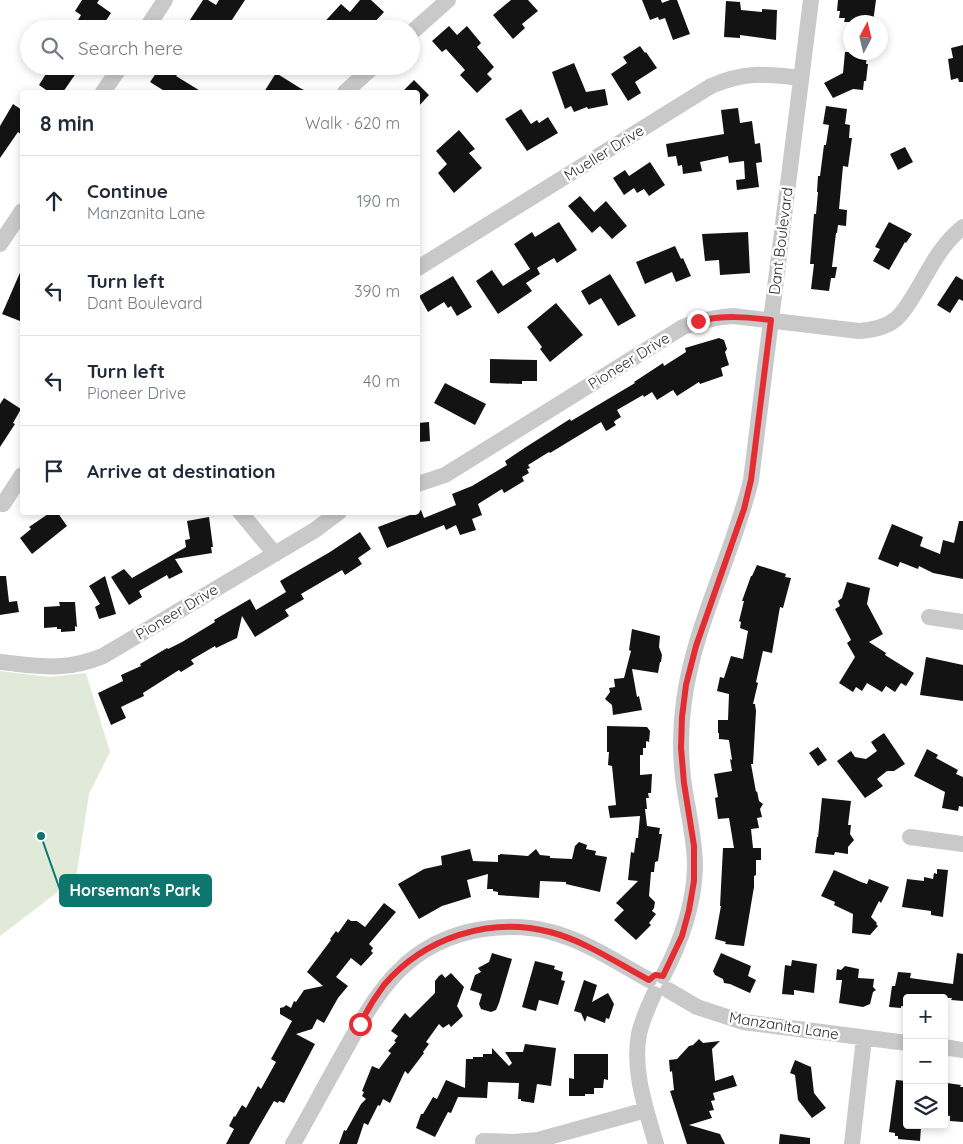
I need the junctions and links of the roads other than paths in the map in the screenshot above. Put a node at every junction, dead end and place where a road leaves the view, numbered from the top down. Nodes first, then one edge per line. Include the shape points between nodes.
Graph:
1 (165, 0) edge
2 (448, 0) edge
3 (811, 0) edge
4 (152, 20) edge
5 (420, 25) edge
6 (115, 75) edge
7 (364, 75) edge
8 (801, 78) junction
9 (106, 90) edge
10 (347, 90) edge
11 (20, 214) edge
12 (963, 227) edge
13 (0, 244) edge
14 (420, 267) edge
15 (771, 320) junction
16 (20, 477) edge
17 (420, 483) edge
18 (3, 504) dead end
19 (242, 515) edge
20 (336, 515) edge
21 (275, 554) junction
22 (929, 617) dead end
23 (963, 622) edge
24 (0, 662) edge
25 (910, 837) dead end
26 (963, 844) edge
27 (658, 985) junction
28 (864, 1038) junction
29 (903, 1043) edge
30 (948, 1048) edge
31 (963, 1050) edge
32 (646, 1110) junction
33 (483, 1141) dead end
34 (293, 1144) edge
35 (656, 1144) edge
36 (852, 1144) edge

1 - 4 street
2 - 5 street
3 - 8 street, Dant Boulevard
6 - 9 street
7 - 10 street
8 - 14 street, Mueller Drive via 745,75 711,86
8 - 15 street, Dant Boulevard
11 - 13 street
12 - 15 street, Pioneer Drive via 941,251 905,310 884,326 859,331
15 - 17 street, Pioneer Drive via 715,317 683,327 445,475
15 - 27 street, Dant Boulevard via 751,480 686,685 681,748 694,846 694,881 682,936
16 - 18 street
19 - 21 street
20 - 21 street, Pioneer Drive
21 - 24 street, Pioneer Drive via 86,663 50,668
22 - 23 street
25 - 26 street
27 - 28 street, Manzanita Lane via 697,1007 742,1022
27 - 32 street, Dant Boulevard via 638,1041 639,1074
27 - 34 street, Manzanita Lane via 571,939 532,928 513,926 473,930 438,942 410,960 376,997
28 - 29 street, Manzanita Lane
28 - 36 street
30 - 31 street
32 - 33 street via 538,1140
32 - 35 street, Dant Boulevard

